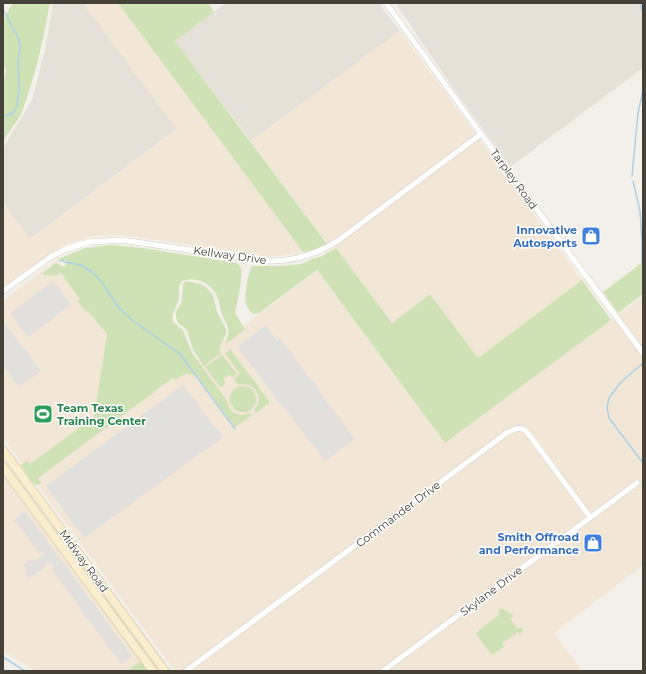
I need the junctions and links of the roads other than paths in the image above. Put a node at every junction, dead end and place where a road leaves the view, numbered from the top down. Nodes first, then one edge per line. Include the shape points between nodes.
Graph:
1 (386, 3) edge
2 (481, 134) junction
3 (3, 291) edge
4 (643, 353) edge
5 (3, 450) edge
6 (13, 464) junction
7 (4, 468) edge
8 (637, 483) dead end
9 (590, 517) junction
10 (76, 550) junction
11 (68, 556) junction
12 (153, 671) edge
13 (165, 671) edge
14 (186, 671) edge
15 (384, 671) edge

1 - 2 street, Tarpley Road
2 - 3 street, Kellway Drive via 339,240 308,256 265,261 122,240 89,242 52,256
2 - 4 street, Tarpley Road
5 - 6 main road, Midway Road
6 - 7 main road
6 - 10 main road, Midway Road
7 - 11 main road, Midway Road
8 - 9 street, Skylane Drive
9 - 14 street, Commander Drive via 527,432 523,428 518,428 508,432
9 - 15 street, Skylane Drive
10 - 11 main road
10 - 13 main road, Midway Road
11 - 12 main road, Midway Road

